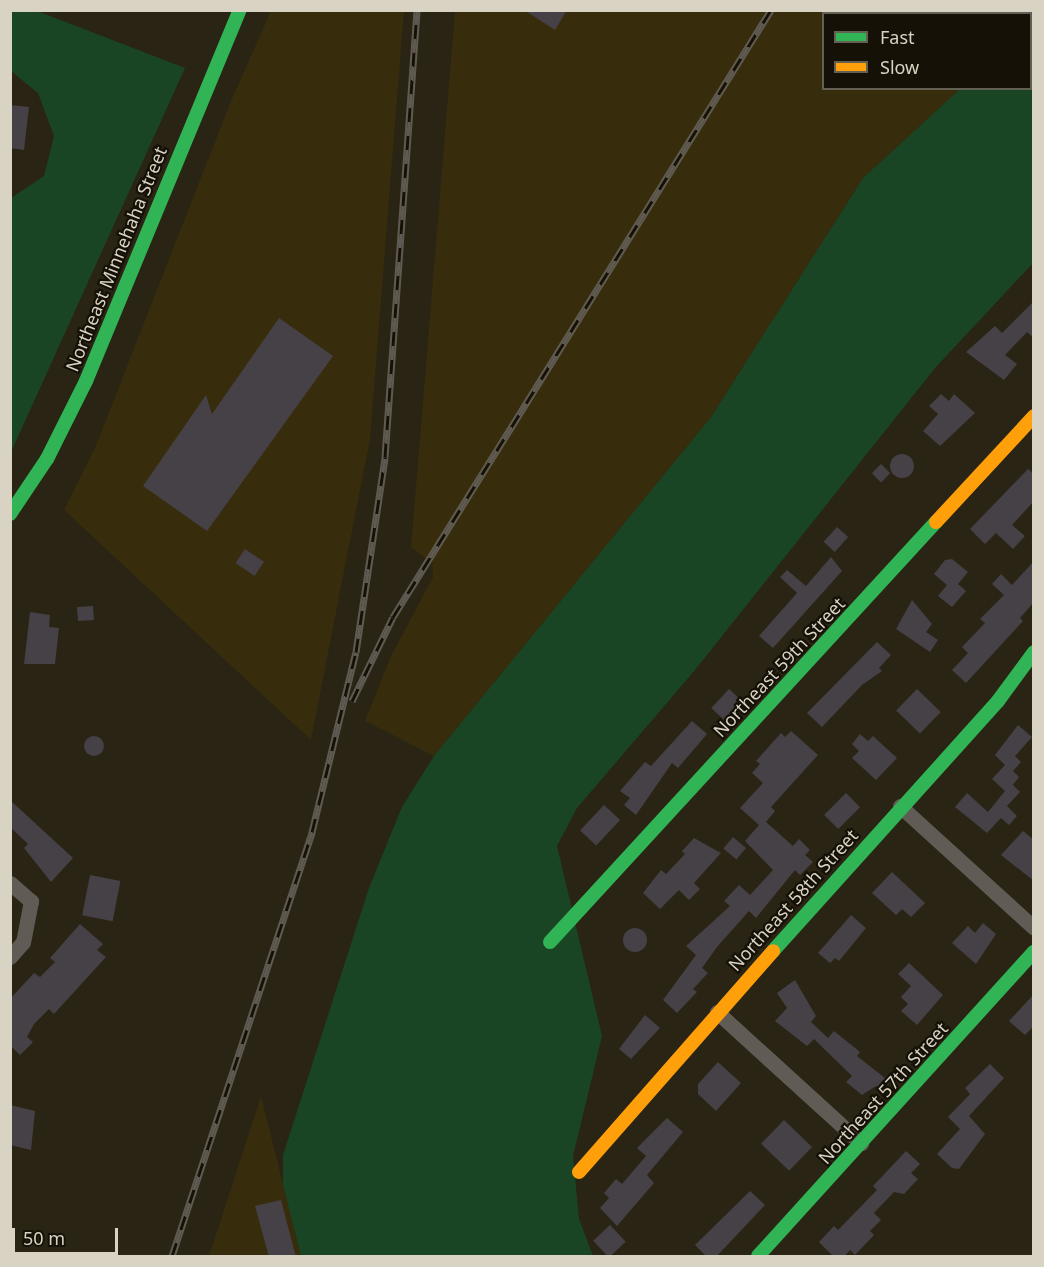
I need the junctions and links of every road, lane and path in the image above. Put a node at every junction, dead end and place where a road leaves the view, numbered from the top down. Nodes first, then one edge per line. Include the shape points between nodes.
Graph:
1 (240, 10) edge
2 (1034, 416) edge
3 (10, 514) edge
4 (1034, 652) edge
5 (900, 806) junction
6 (10, 883) edge
7 (1034, 928) edge
8 (550, 942) dead end
9 (1034, 952) edge
10 (10, 957) edge
11 (717, 1012) junction
12 (861, 1143) junction
13 (579, 1172) dead end
14 (758, 1257) edge

1 - 3 street, Northeast Minnehaha Street via 86,381 47,459
2 - 8 street, Northeast 59th Street
4 - 5 street, Northeast 58th Street via 999,701
5 - 7 street
5 - 11 street, Northeast 58th Street
6 - 10 street via 31,901 24,942
9 - 12 street, Northeast 57th Street
11 - 12 street
11 - 13 street, Northeast 58th Street
12 - 14 street, Northeast 57th Street

